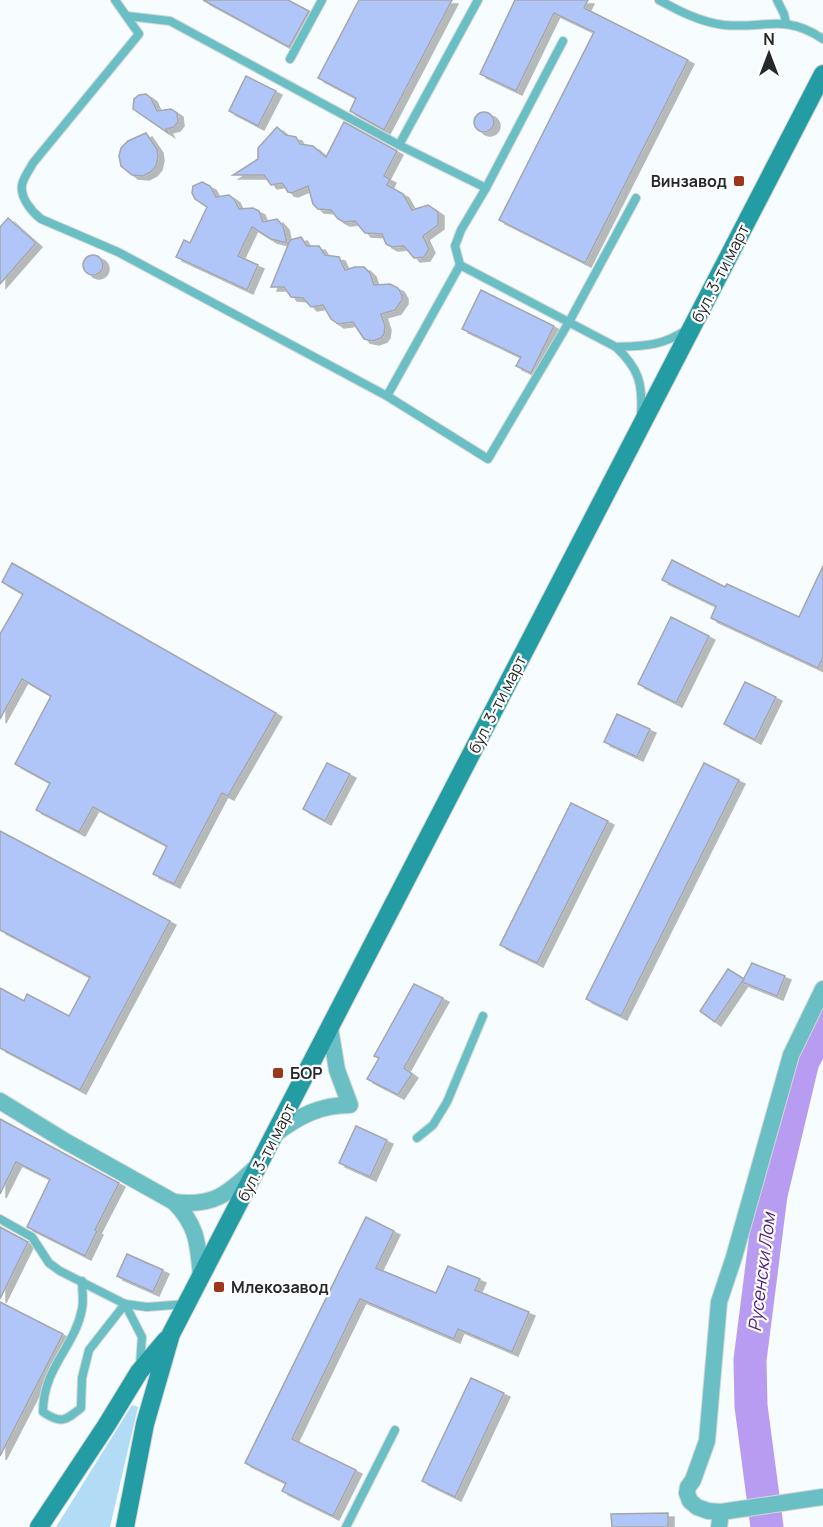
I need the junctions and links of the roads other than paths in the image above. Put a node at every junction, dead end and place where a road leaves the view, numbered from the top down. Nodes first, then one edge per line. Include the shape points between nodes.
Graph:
1 (115, 0) edge
2 (322, 0) edge
3 (478, 0) edge
4 (659, 0) edge
5 (777, 0) edge
6 (127, 16) junction
7 (786, 23) junction
8 (823, 39) edge
9 (563, 40) dead end
10 (290, 59) dead end
11 (823, 74) edge
12 (399, 145) junction
13 (486, 188) junction
14 (636, 198) dead end
15 (460, 265) junction
16 (569, 322) junction
17 (693, 325) junction
18 (616, 347) junction
19 (387, 396) junction
20 (641, 427) junction
21 (823, 989) edge
22 (483, 1016) dead end
23 (330, 1028) junction
24 (0, 1101) edge
25 (275, 1134) junction
26 (417, 1138) dead end
27 (261, 1162) junction
28 (174, 1202) junction
29 (0, 1219) edge
30 (201, 1277) junction
31 (82, 1281) junction
32 (124, 1304) junction
33 (187, 1304) junction
34 (171, 1334) junction
35 (139, 1372) junction
36 (395, 1430) dead end
37 (823, 1497) edge
38 (720, 1519) edge
39 (43, 1521) edge
40 (30, 1527) edge
41 (125, 1527) edge
42 (346, 1527) edge

1 - 6 lane
2 - 10 lane
3 - 12 lane
4 - 7 lane via 724,25
5 - 7 lane
6 - 12 lane via 170,21
6 - 19 lane via 139,34 33,163 22,186 32,212 118,252
7 - 8 lane
9 - 13 lane
11 - 17 main road, бул. 3-ти март
12 - 13 lane
13 - 15 lane via 455,246
14 - 16 lane
15 - 16 lane
15 - 19 lane
16 - 18 lane
16 - 19 lane via 488,459
17 - 18 lane via 671,340
17 - 20 main road, бул. 3-ти март
18 - 20 lane via 639,378 643,393
20 - 23 main road, бул. 3-ти март
21 - 38 street via 790,1055 719,1302 707,1441 687,1494 697,1507
22 - 26 lane via 447,1102 432,1125
23 - 25 main road, бул. 3-ти март
23 - 25 street via 337,1070 350,1105 314,1110
24 - 28 street
25 - 27 main road, бул. 3-ти март
27 - 28 street via 235,1187 209,1201
27 - 30 main road, бул. 3-ти март
28 - 30 street via 192,1223
29 - 31 lane via 32,1237 49,1263
30 - 33 main road, бул. 3-ти март
31 - 32 lane
31 - 32 lane via 83,1307 49,1376 43,1398 43,1412 55,1420 67,1420 81,1408 82,1378 89,1350
32 - 33 lane
32 - 35 lane via 142,1337
33 - 34 main road, бул. 3-ти март
34 - 35 main road, бул. 3-ти март
34 - 41 main road, бул. 3-ти март via 145,1424
35 - 39 main road, бул. 3-ти март
36 - 42 lane
37 - 38 street via 747,1508
39 - 40 main road, бул. 3-ти март

